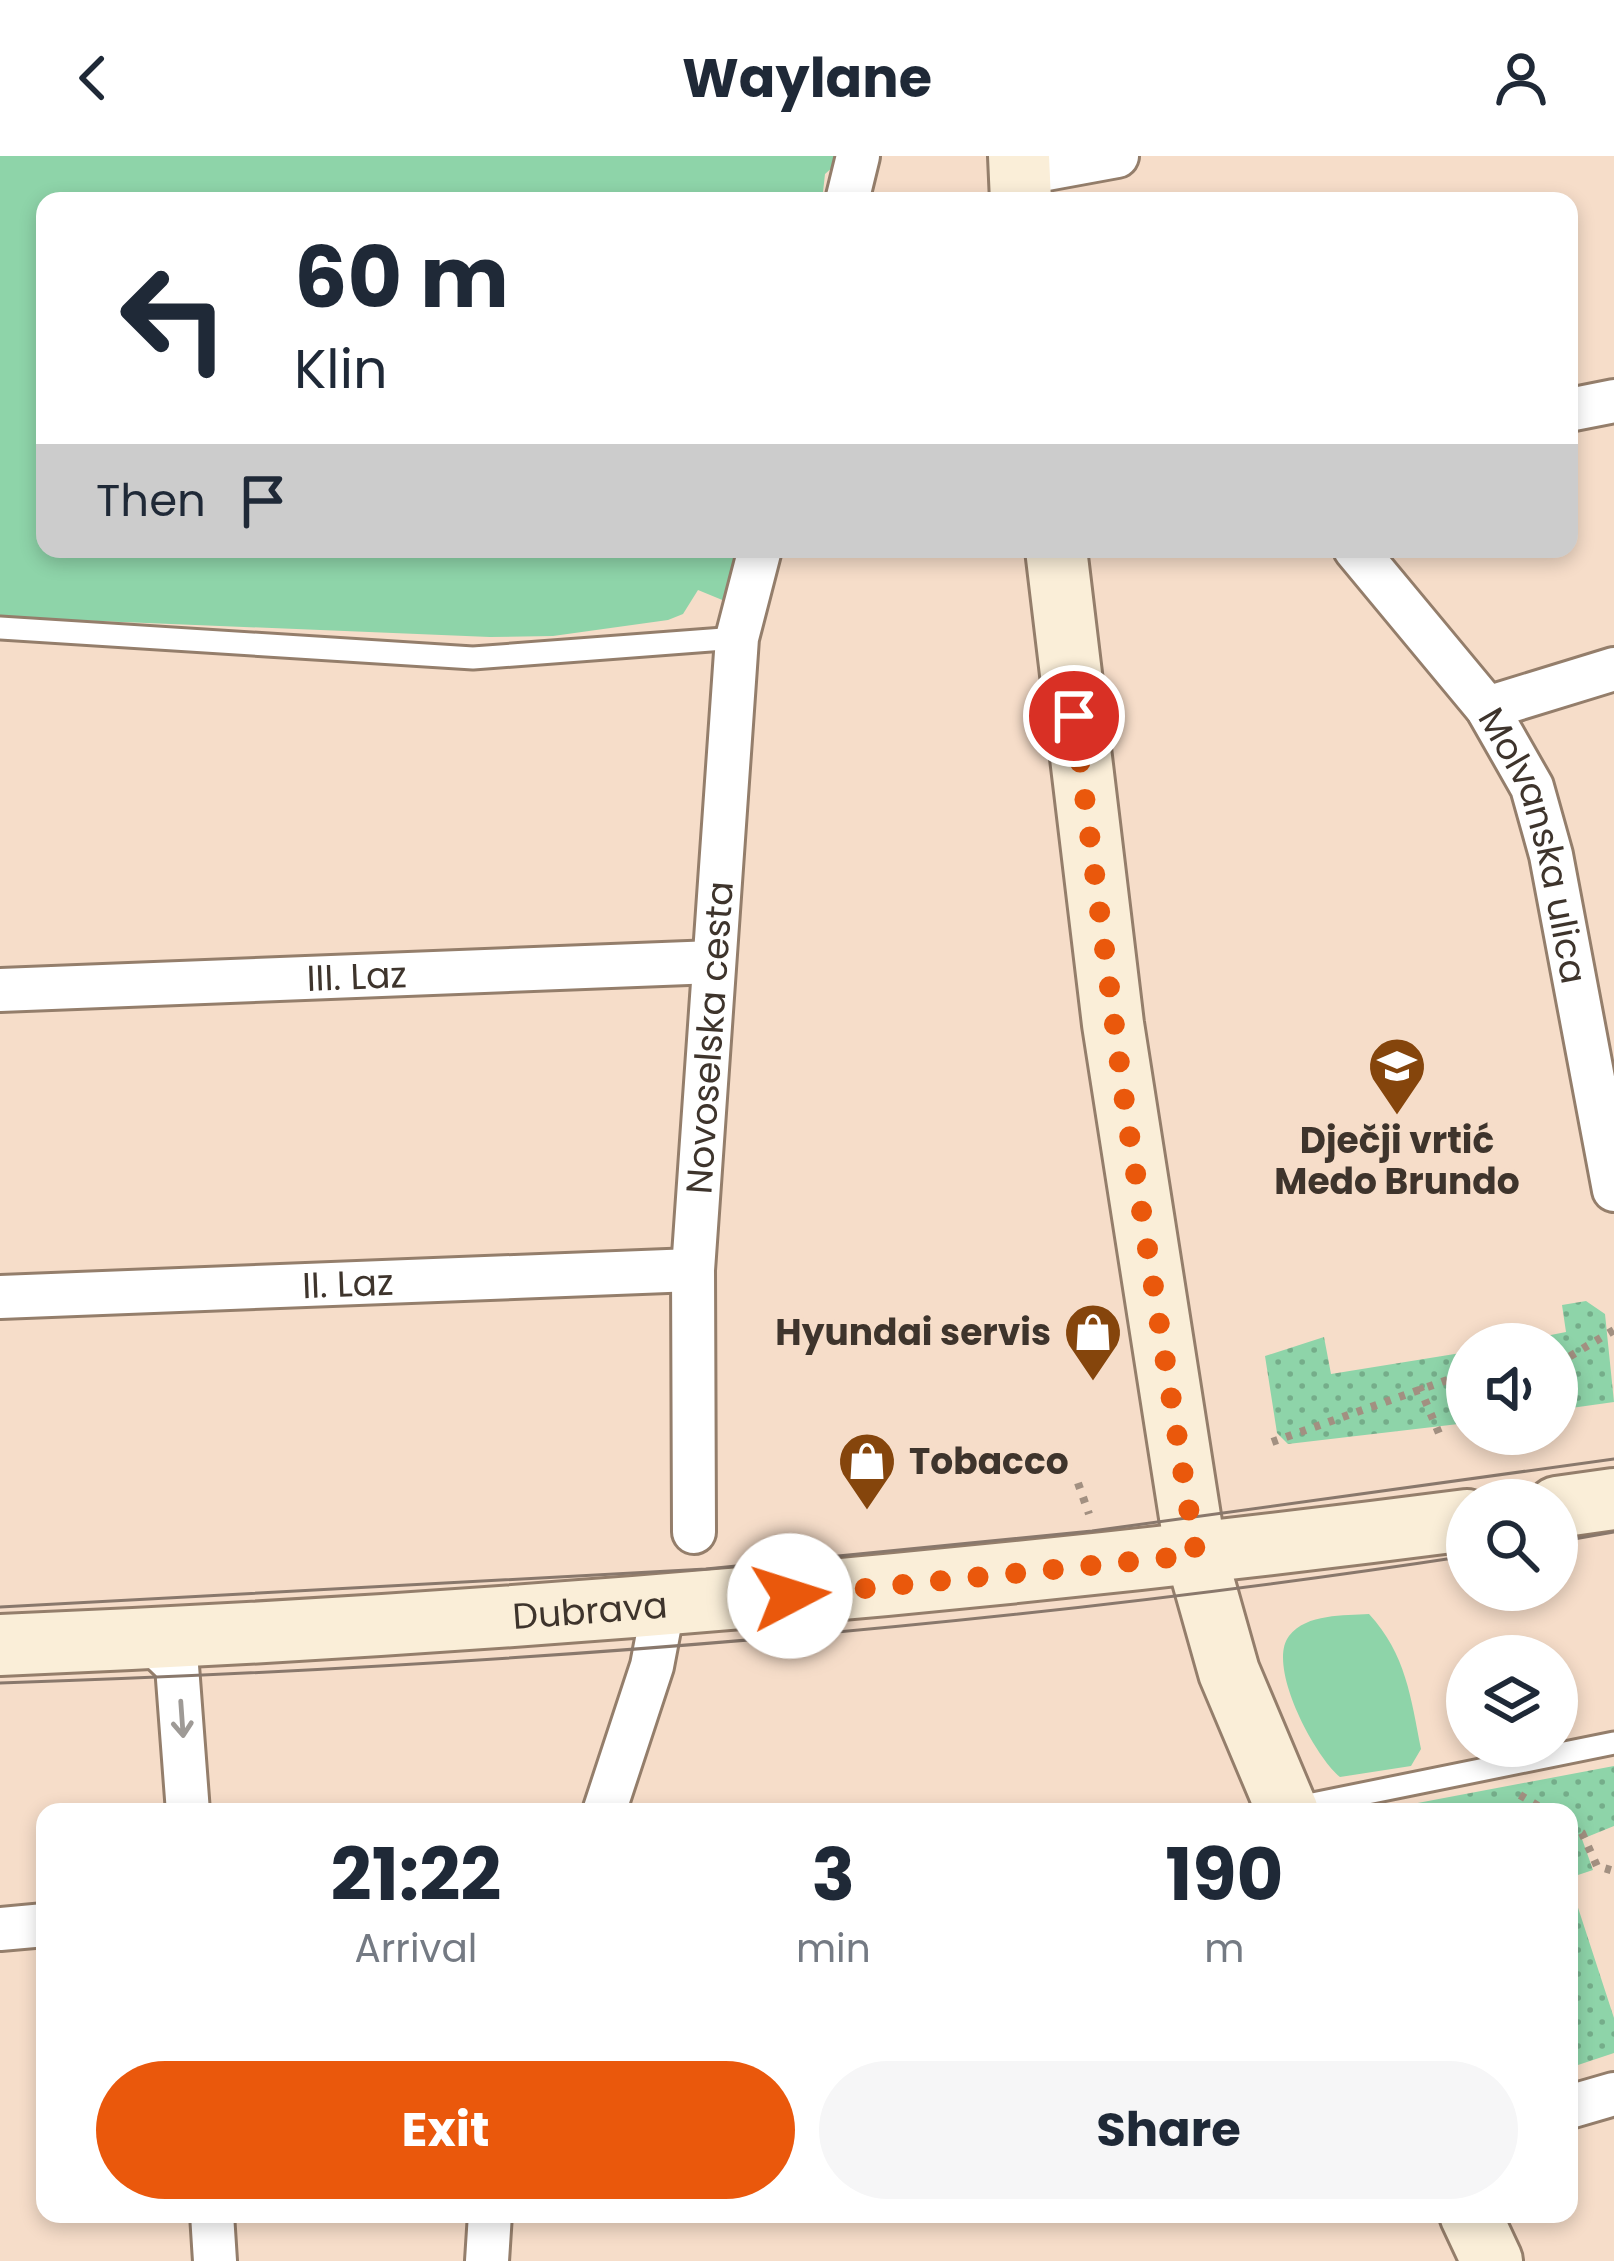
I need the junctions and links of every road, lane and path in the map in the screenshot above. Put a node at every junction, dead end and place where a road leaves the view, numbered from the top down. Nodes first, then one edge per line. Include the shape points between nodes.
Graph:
1 (858, 156) edge
2 (1117, 156) edge
3 (1019, 177) edge
4 (849, 192) edge
5 (1614, 401) edge
6 (1578, 408) edge
7 (758, 558) edge
8 (1057, 558) edge
9 (1362, 558) edge
10 (0, 628) edge
11 (737, 638) junction
12 (1614, 669) edge
13 (1487, 708) junction
14 (714, 962) junction
15 (0, 990) edge
16 (1614, 1190) edge
17 (693, 1270) junction
18 (0, 1297) edge
19 (1614, 1330) edge
20 (1578, 1351) edge
21 (1446, 1379) edge
22 (1419, 1387) junction
23 (1441, 1438) dead end
24 (1272, 1442) dead end
25 (1078, 1483) dead end
26 (1614, 1499) edge
27 (1578, 1504) edge
28 (1086, 1508) dead end
29 (1446, 1523) edge
30 (694, 1532) dead end
31 (1196, 1555) junction
32 (663, 1608) junction
33 (149, 1639) junction
34 (0, 1645) edge
35 (1614, 1743) edge
36 (187, 1803) edge
37 (607, 1803) edge
38 (1285, 1803) edge
39 (1326, 1803) edge
40 (1578, 1831) edge
41 (1614, 1871) edge
42 (36, 1926) edge
43 (0, 1929) edge
44 (1614, 2094) edge
45 (1578, 2104) edge
46 (212, 2223) edge
47 (489, 2223) edge
48 (1474, 2223) edge
49 (214, 2261) edge
50 (487, 2261) edge
51 (1492, 2261) edge

1 - 4 street
2 - 3 street
5 - 6 street
7 - 11 street, Novoselska cesta
8 - 31 main road via 1107,979
9 - 13 street, Molvanska ulica
10 - 11 lane via 473,658
11 - 14 street, Novoselska cesta
12 - 13 street
13 - 16 street, Molvanska ulica via 1532,787 1551,855
14 - 15 street, III. Laz
14 - 17 street, Novoselska cesta
17 - 18 street, II. Laz
17 - 30 street, Novoselska cesta
19 - 20 path
21 - 22 path
22 - 23 path
22 - 24 path
25 - 28 path
26 - 27 main road
29 - 31 main road, Dubrava
31 - 32 main road, Dubrava
31 - 38 main road via 1214,1631
32 - 33 main road, Dubrava
32 - 37 street
33 - 34 main road, Dubrava
33 -> 36 street via 177,1666
35 - 39 lane
40 - 41 path via 1597,1866
42 - 43 street
44 - 45 street
46 - 49 street
47 - 50 street
48 - 51 main road

